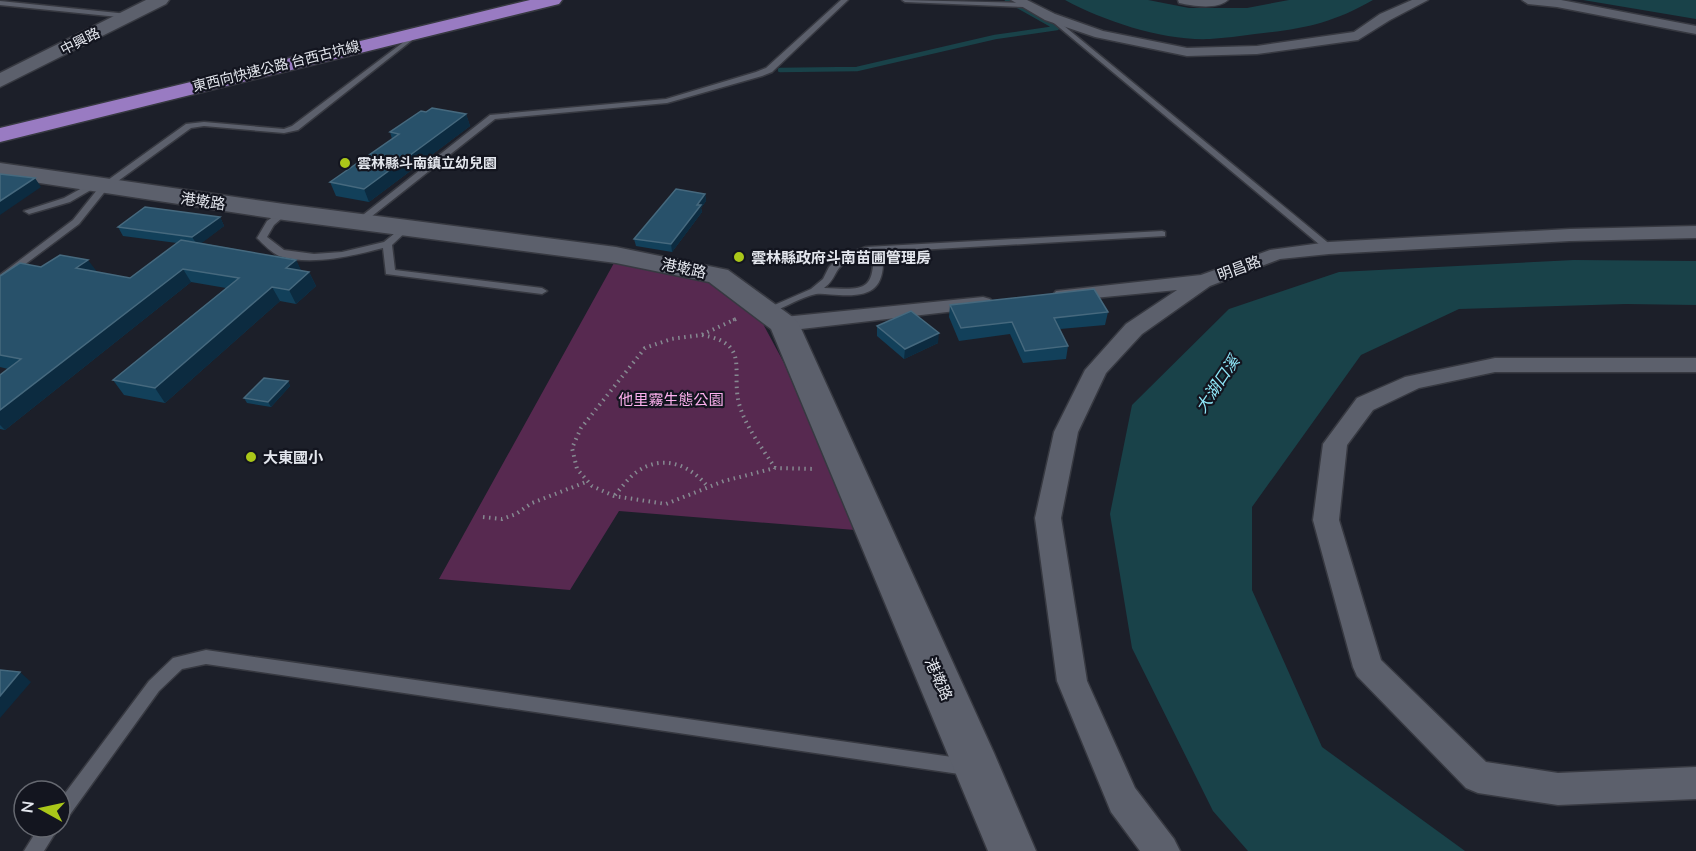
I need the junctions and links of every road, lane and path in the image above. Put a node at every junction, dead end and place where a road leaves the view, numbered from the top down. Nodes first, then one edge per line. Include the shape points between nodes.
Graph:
1 (160, 0) edge
2 (493, 0) edge
3 (554, 0) edge
4 (845, 0) edge
5 (905, 0) edge
6 (1184, 0) edge
7 (1222, 0) edge
8 (1422, 0) edge
9 (1528, 0) edge
10 (0, 3) edge
11 (1021, 3) edge
12 (128, 16) junction
13 (1050, 17) junction
14 (1696, 30) edge
15 (409, 40) dead end
16 (0, 81) edge
17 (111, 98) junction
18 (0, 119) edge
19 (0, 135) edge
20 (0, 170) edge
21 (98, 186) junction
22 (29, 212) dead end
23 (284, 212) junction
24 (359, 222) junction
25 (1696, 232) edge
26 (1162, 234) dead end
27 (396, 236) junction
28 (1329, 248) junction
29 (878, 249) junction
30 (0, 280) edge
31 (1203, 281) junction
32 (542, 291) dead end
33 (814, 291) junction
34 (1040, 297) edge
35 (1006, 301) edge
36 (772, 313) junction
37 (701, 335) junction
38 (1696, 365) edge
39 (775, 468) junction
40 (849, 471) junction
41 (586, 482) junction
42 (708, 487) junction
43 (614, 496) junction
44 (483, 517) dead end
45 (978, 768) junction
46 (1696, 783) edge
47 (72, 798) edge
48 (1012, 851) edge
49 (1162, 851) edge

1 - 12 street, 中興路
2 - 17 highway, 東西向快速公路 台西古坑線
3 - 17 highway, 東西向快速公路 台西古坑線
4 - 24 lane via 769,70 759,74 667,101 493,117
5 - 11 lane
6 - 7 street
8 - 13 street via 1384,16 1358,36 1257,50 1187,52 1136,43
9 - 14 street
10 - 12 lane
11 - 13 street
12 - 16 street, 中興路
13 - 28 lane
15 - 21 lane via 295,128 284,131 189,126
17 - 18 highway, 東西向快速公路 台西古坑線
17 - 19 highway, 東西向快速公路 台西古坑線
20 - 21 street, 港墘路
21 - 22 lane via 67,201
21 - 23 street, 港墘路
21 - 30 lane via 76,222
23 - 24 street, 港墘路
23 - 27 lane via 270,223 262,238 281,253 342,255
24 - 27 street, 港墘路
25 - 28 street, 明昌路
26 - 29 lane
27 - 32 lane via 390,272
27 - 36 street, 港墘路 via 616,255 664,264 718,276
28 - 31 street, 明昌路 via 1278,254
29 - 33 lane via 842,259 827,281
29 - 33 lane via 880,274 874,285 848,294
31 - 34 street, 明昌路
31 - 49 street via 1134,329 1096,370 1066,432 1048,518 1072,681 1123,800
33 - 36 lane
35 - 36 street
36 - 37 path
36 - 40 street, 港墘路
37 - 39 path via 720,339 732,348 740,407
37 - 41 path via 645,348 591,414 572,448 577,469
38 - 46 street via 1496,365 1413,381 1365,404 1335,444 1326,520 1368,667 1478,777 1558,789
39 - 40 path
39 - 42 path
40 - 45 street, 港墘路
41 - 43 path
41 - 44 path via 502,519
42 - 43 path via 666,504
42 - 43 path via 692,469 677,463 656,463 637,472
45 - 47 lane via 206,657 178,663 154,686
45 - 48 street, 港墘路

